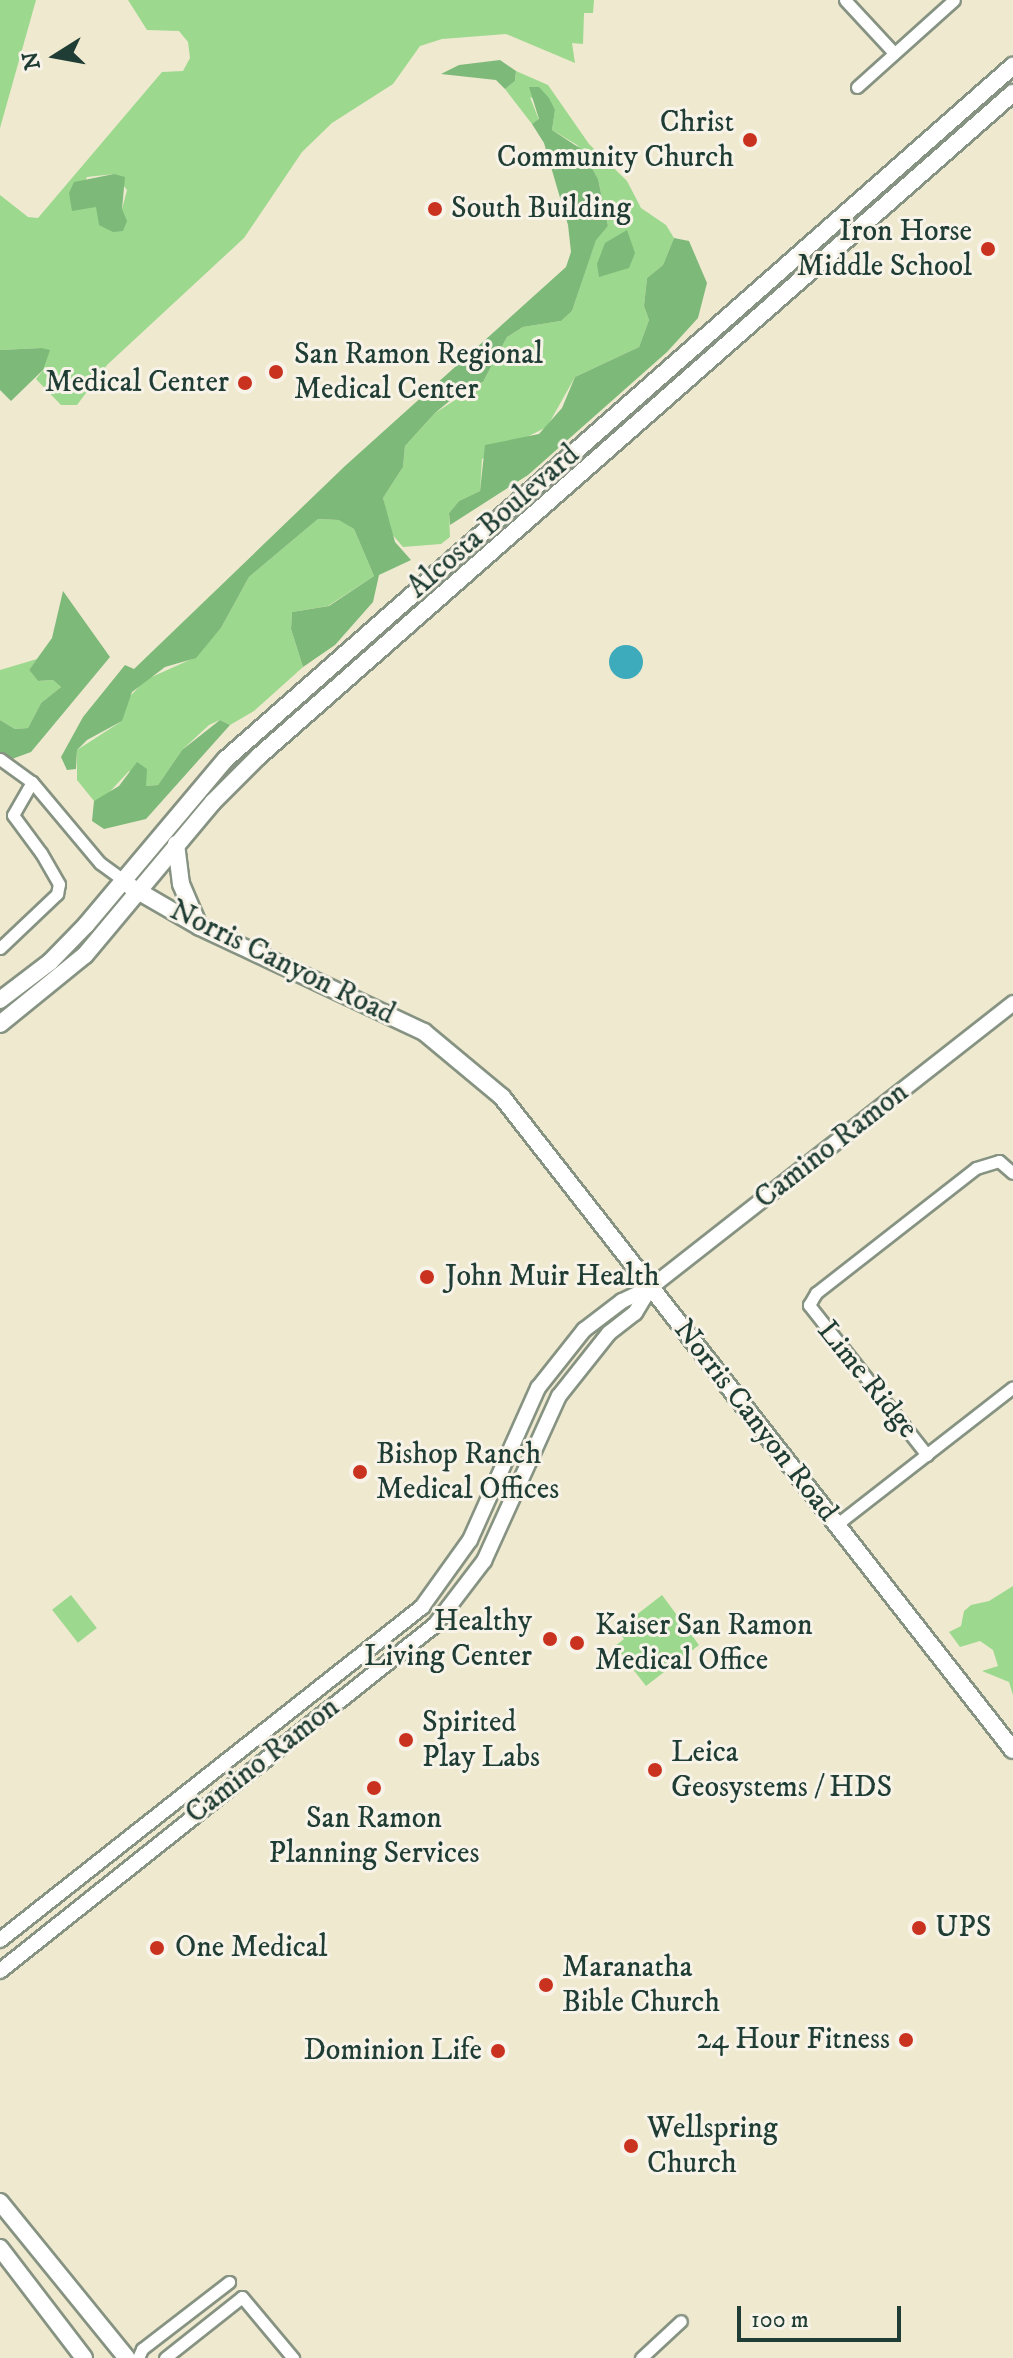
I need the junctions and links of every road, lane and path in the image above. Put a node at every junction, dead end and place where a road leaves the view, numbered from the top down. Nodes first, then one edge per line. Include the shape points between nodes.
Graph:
1 (845, 0) edge
2 (954, 0) edge
3 (894, 53) junction
4 (1013, 66) edge
5 (857, 87) dead end
6 (1013, 93) edge
7 (0, 759) edge
8 (32, 782) junction
9 (176, 844) junction
10 (125, 881) junction
11 (139, 893) junction
12 (200, 927) junction
13 (0, 948) edge
14 (0, 1000) edge
15 (1011, 1007) edge
16 (0, 1024) edge
17 (1013, 1173) edge
18 (650, 1288) junction
19 (1013, 1387) edge
20 (927, 1455) junction
21 (836, 1525) junction
22 (1013, 1750) edge
23 (0, 1940) edge
24 (0, 1971) edge
25 (0, 2202) edge
26 (0, 2248) edge
27 (229, 2282) dead end
28 (681, 2321) dead end
29 (84, 2358) edge
30 (127, 2358) edge
31 (138, 2358) edge
32 (165, 2358) edge
33 (293, 2358) edge
34 (641, 2358) edge

1 - 3 street
2 - 3 street
3 - 5 street
4 - 10 main road, Alcosta Boulevard via 226,759
6 - 9 main road, Alcosta Boulevard via 259,756
7 - 8 street
8 - 10 street via 100,863
8 - 13 street via 13,815 59,884 57,894
9 - 11 main road, Alcosta Boulevard
9 - 12 main road via 181,884
10 - 11 main road, Norris Canyon Road
10 - 14 main road, Alcosta Boulevard via 50,962
11 - 12 main road, Norris Canyon Road
11 - 16 main road, Alcosta Boulevard via 85,955
12 - 18 main road, Norris Canyon Road via 441,1042 502,1097
15 - 18 street, Camino Ramon
17 - 20 street, Lime Ridge via 999,1161 976,1168 816,1293 809,1305
18 - 21 main road, Norris Canyon Road
18 - 23 street, Camino Ramon via 622,1301 584,1330 553,1366 525,1415 470,1540 422,1607
18 - 24 street, Camino Ramon via 635,1313 609,1333 559,1396 484,1561 435,1625
19 - 20 street
20 - 21 street
21 - 22 main road, Norris Canyon Road
25 - 30 main road
26 - 29 main road
27 - 31 street via 142,2349
28 - 34 street
32 - 33 street via 242,2297

